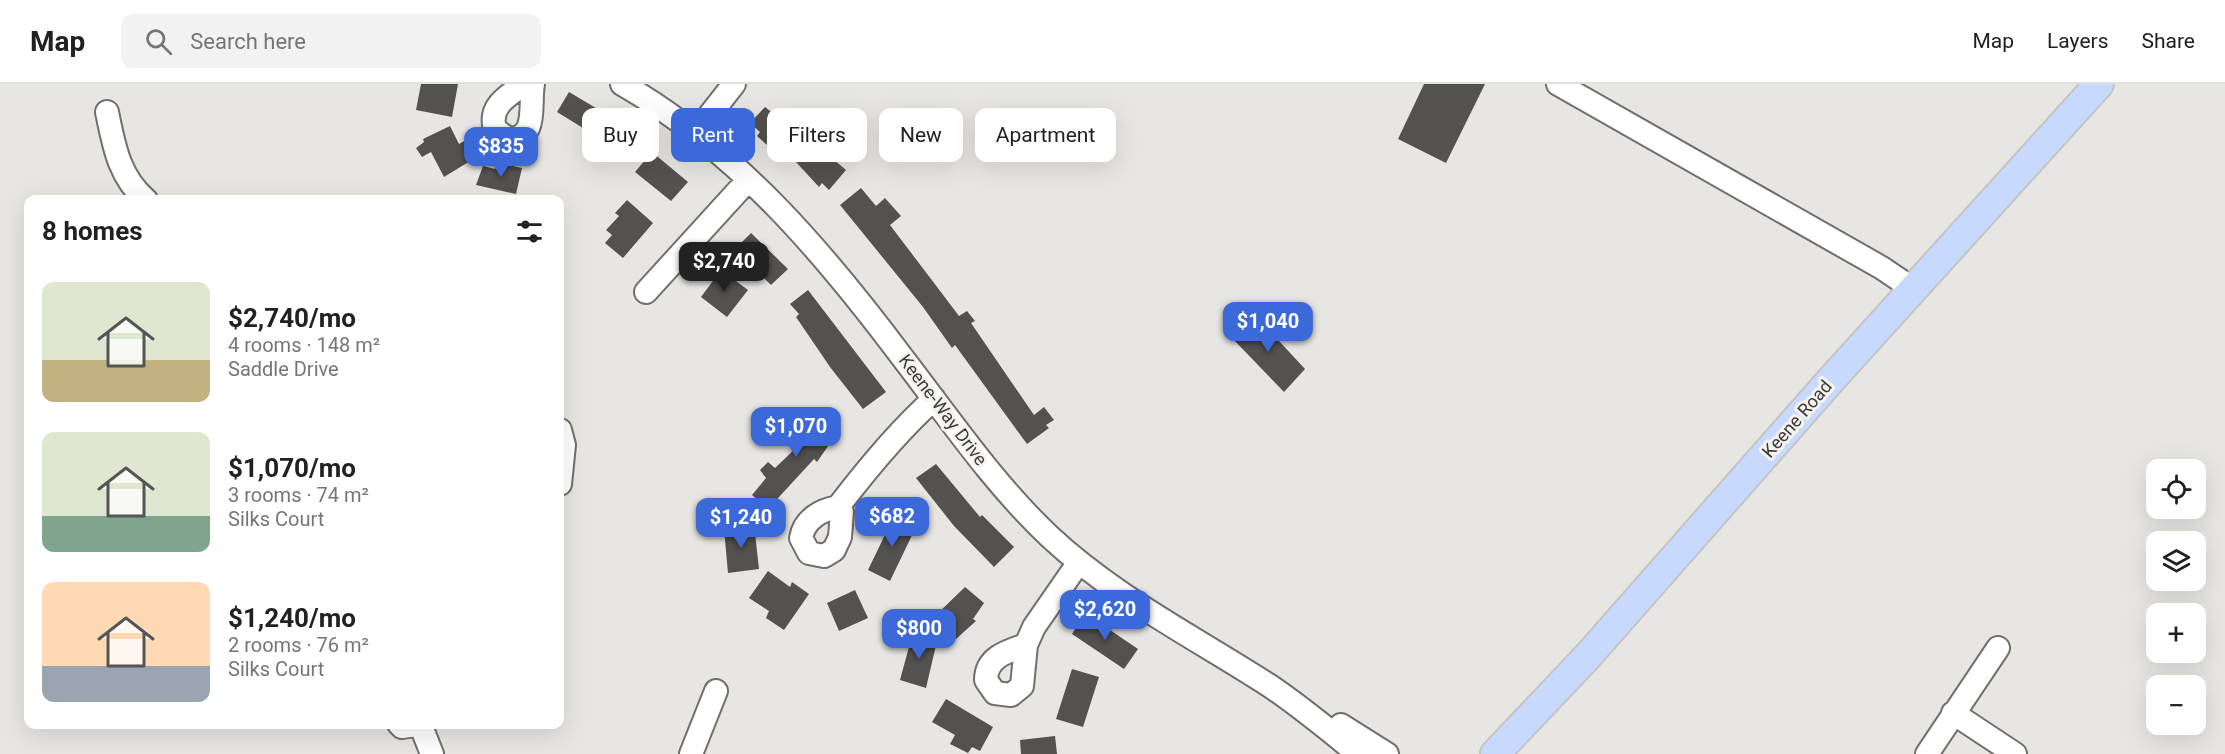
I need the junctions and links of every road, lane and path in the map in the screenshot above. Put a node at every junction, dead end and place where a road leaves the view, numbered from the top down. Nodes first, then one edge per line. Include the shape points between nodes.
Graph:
1 (524, 84) edge
2 (533, 84) edge
3 (622, 84) edge
4 (734, 84) edge
5 (1558, 84) edge
6 (2099, 84) edge
7 (715, 108) edge
8 (107, 112) dead end
9 (671, 119) edge
10 (726, 162) edge
11 (748, 180) junction
12 (140, 195) edge
13 (1913, 289) junction
14 (646, 292) dead end
15 (934, 399) junction
16 (838, 507) dead end
17 (1079, 562) junction
18 (1026, 645) dead end
19 (1998, 648) dead end
20 (716, 691) dead end
21 (1294, 703) junction
22 (1953, 713) junction
23 (423, 729) edge
24 (432, 754) edge
25 (691, 754) edge
26 (1358, 754) edge
27 (1387, 754) edge
28 (1495, 754) edge
29 (1927, 754) edge
30 (2015, 754) edge

1 - 2 street via 494,112 495,129 508,139 522,136 528,130
3 - 9 street, Keene-Way Drive
4 - 7 street
5 - 13 street
6 - 13 main road, Keene Road
8 - 12 street via 117,159 132,188
10 - 11 street, Keene-Way Drive
11 - 14 street
11 - 15 street, Keene-Way Drive via 820,252
13 - 28 main road, Keene Road via 1587,657
15 - 16 street
15 - 17 street, Keene-Way Drive via 1018,504
17 - 18 street
17 - 21 street, Keene-Way Drive
19 - 22 street
20 - 25 street
21 - 26 street, Keene-Way Drive
21 - 27 street, Keene-Way Drive via 1329,718
22 - 29 street
22 - 30 street
23 - 24 street

